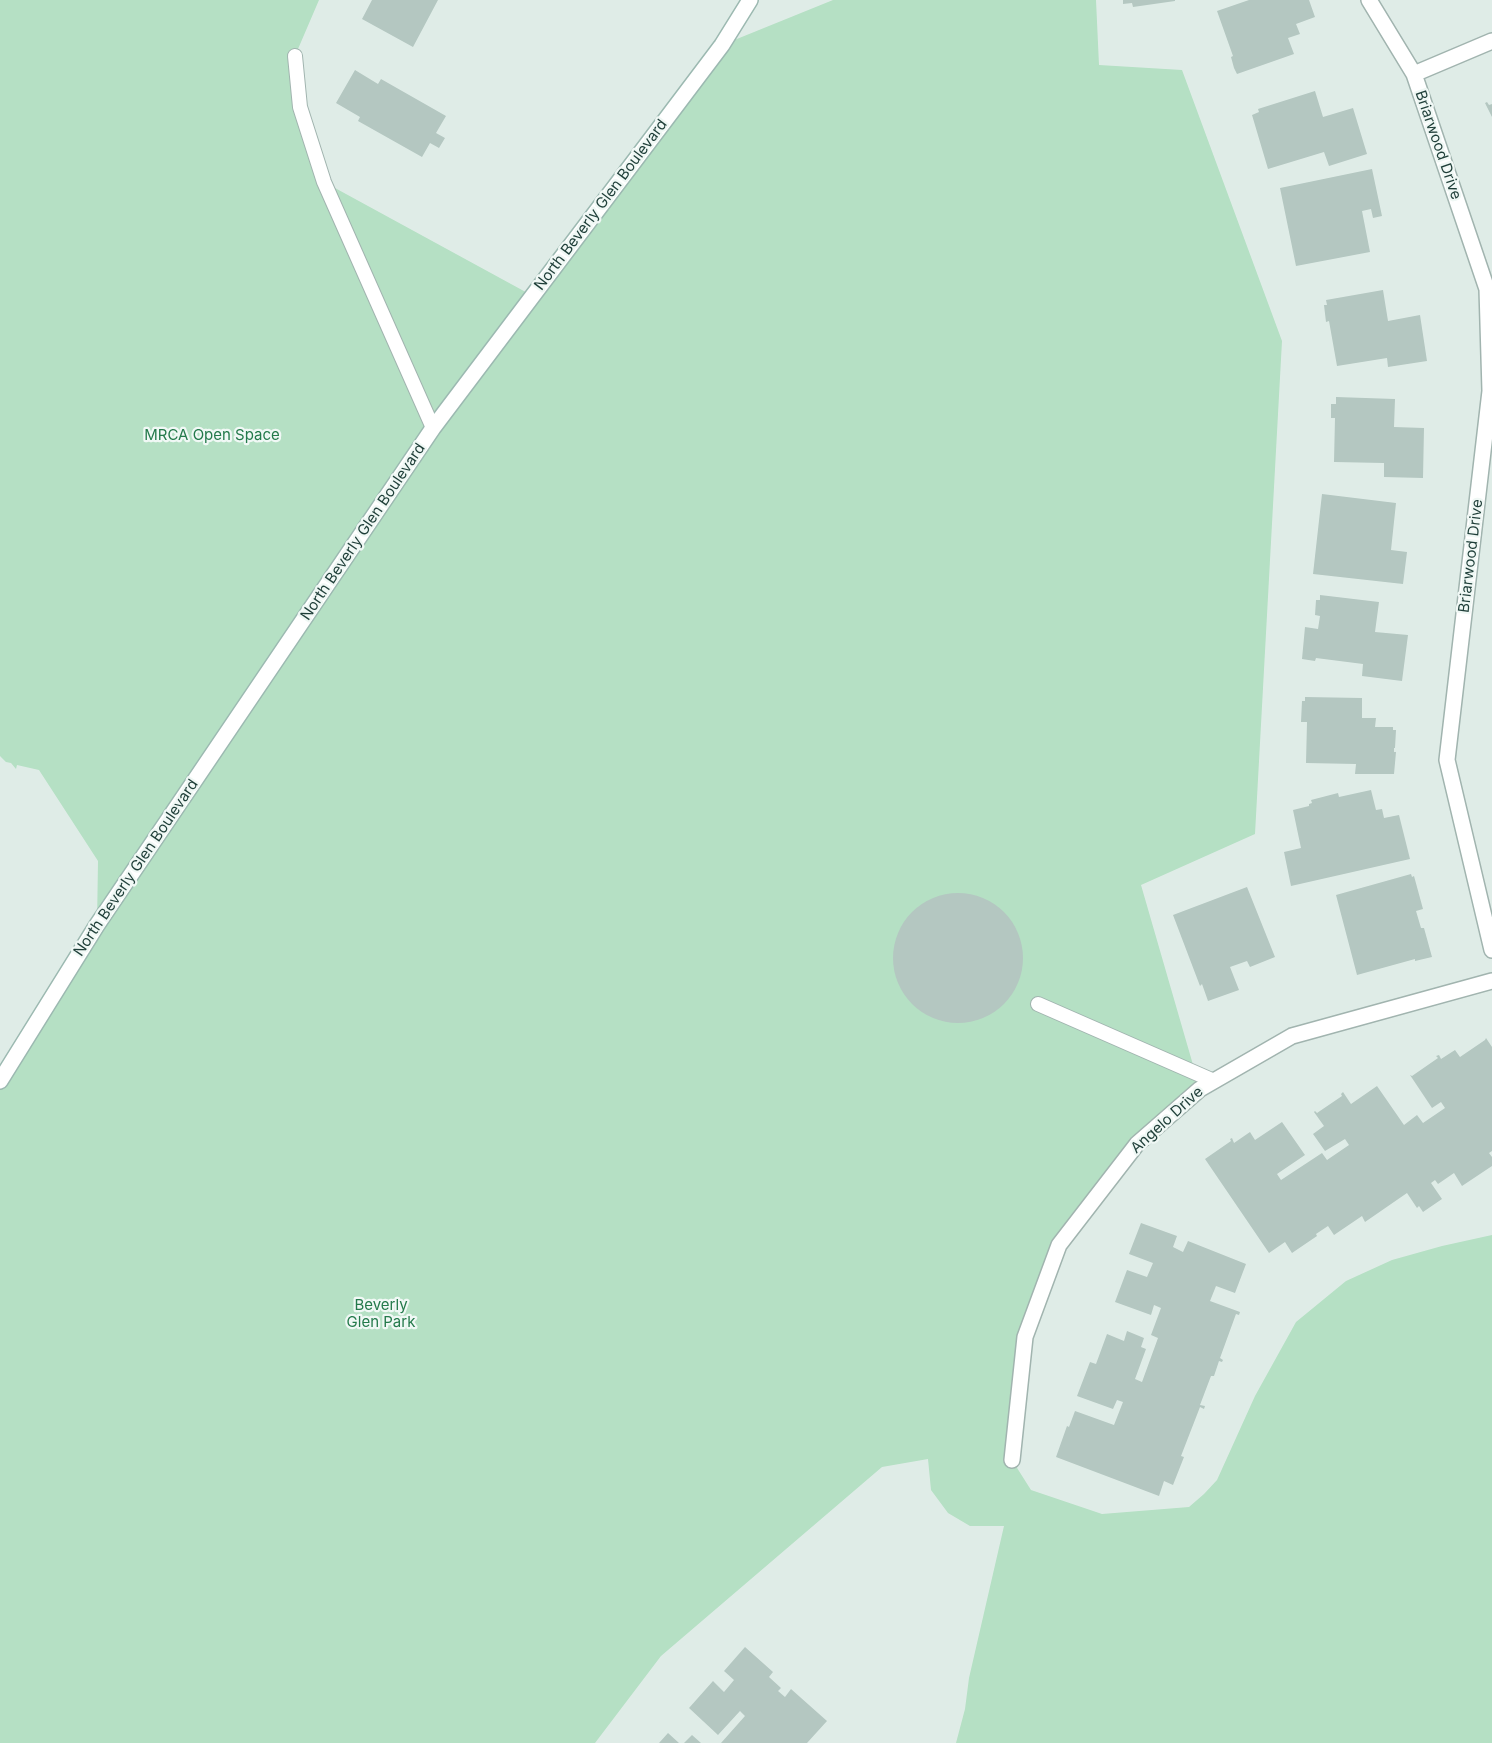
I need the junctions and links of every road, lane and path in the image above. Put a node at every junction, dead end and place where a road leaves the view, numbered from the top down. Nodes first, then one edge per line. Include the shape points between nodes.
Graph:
1 (750, 0) edge
2 (1369, 0) edge
3 (1492, 41) edge
4 (295, 56) dead end
5 (1414, 74) junction
6 (433, 428) junction
7 (1492, 950) edge
8 (1492, 981) edge
9 (1038, 1004) dead end
10 (0, 1081) edge
11 (1214, 1081) junction
12 (1012, 1460) dead end

1 - 6 street, North Beverly Glen Boulevard via 722,45
2 - 5 street, Briarwood Drive
3 - 5 street
4 - 6 lane via 300,107 324,182
5 - 7 street, Briarwood Drive via 1487,289 1490,391 1446,760
6 - 10 street, North Beverly Glen Boulevard via 97,925
8 - 11 street, Angelo Drive via 1292,1036
9 - 11 lane
11 - 12 street, Angelo Drive via 1200,1089 1137,1144 1059,1245 1025,1337

